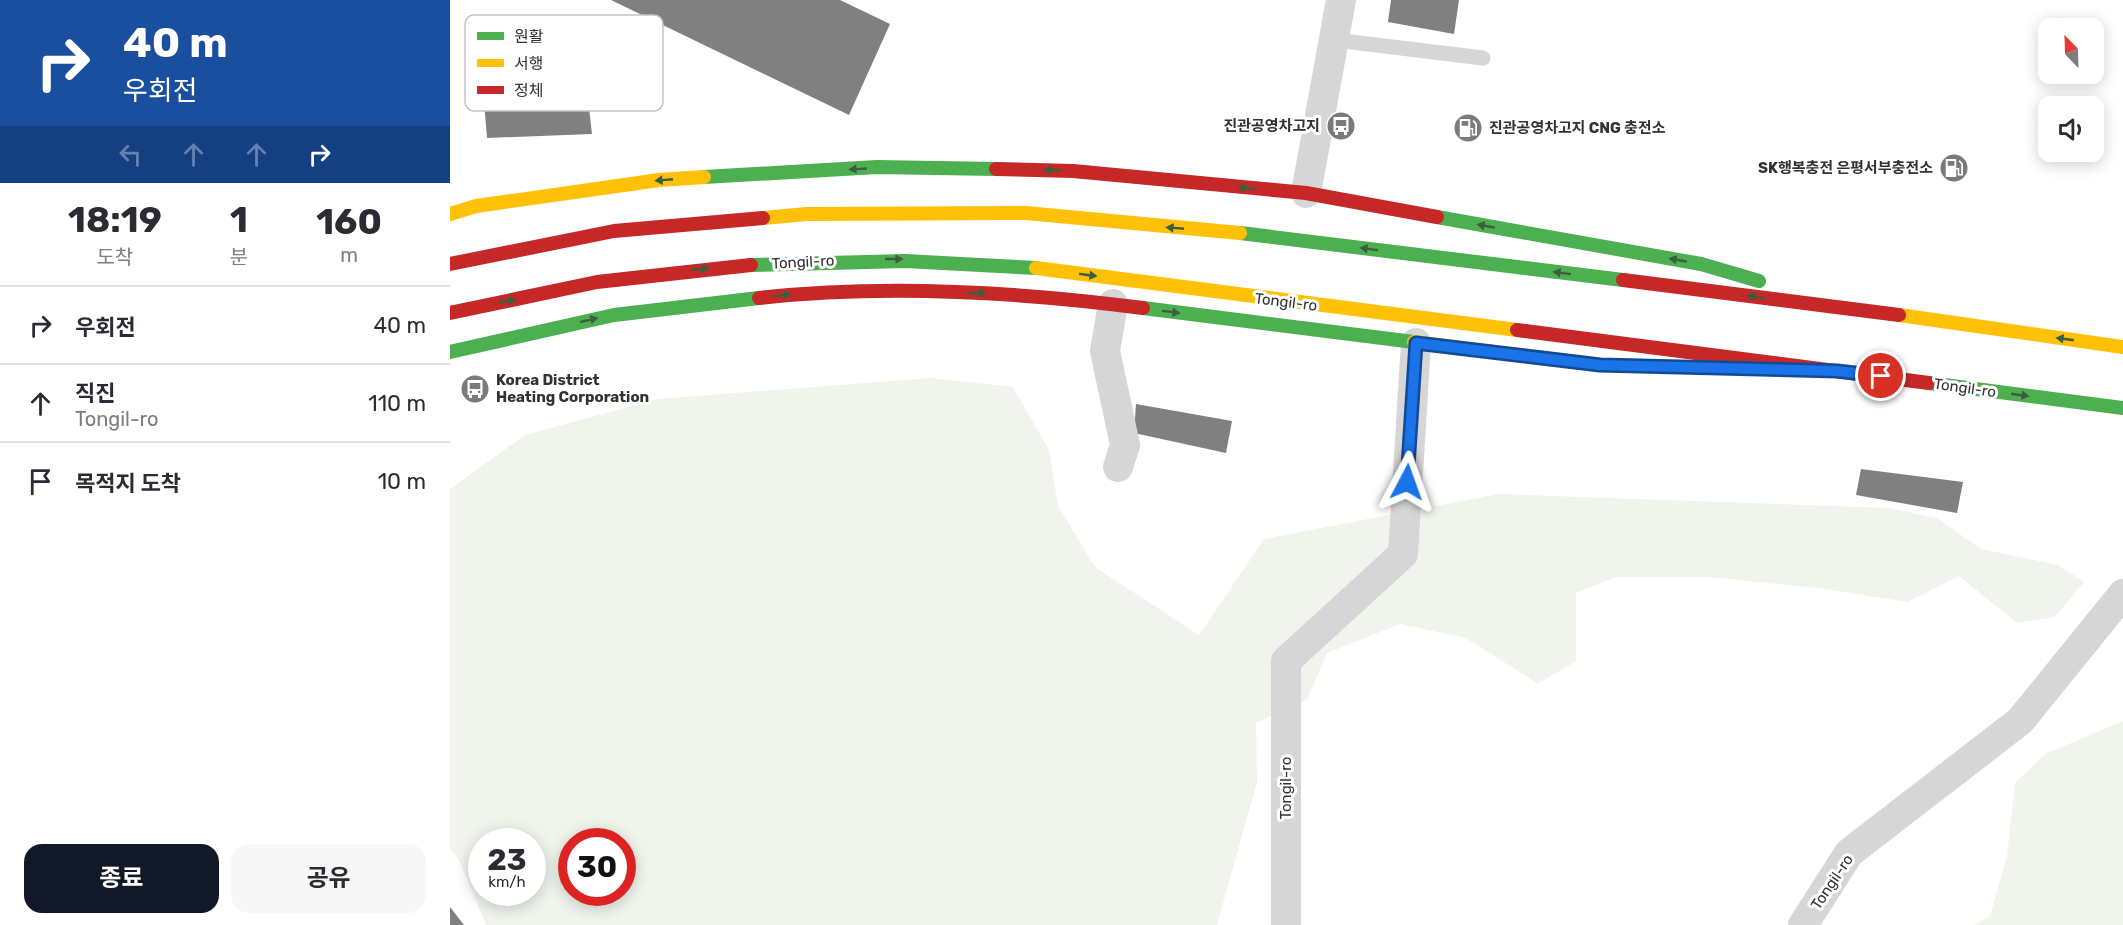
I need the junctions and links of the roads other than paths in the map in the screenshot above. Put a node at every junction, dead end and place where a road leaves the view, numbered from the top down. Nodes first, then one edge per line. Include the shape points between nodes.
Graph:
1 (1341, 0) edge
2 (1335, 40) junction
3 (1483, 58) dead end
4 (1306, 194) junction
5 (450, 214) edge
6 (450, 264) edge
7 (1113, 304) junction
8 (1856, 309) junction
9 (450, 313) edge
10 (1416, 343) junction
11 (2123, 347) edge
12 (450, 352) edge
13 (1659, 366) dead end
14 (1695, 367) dead end
15 (1837, 371) junction
16 (2123, 408) edge
17 (1118, 467) dead end
18 (2123, 594) edge
19 (1286, 925) edge
20 (1803, 925) edge

1 - 2 street
2 - 3 lane
2 - 4 street
4 -> 5 main road via 1073,171 877,168 659,180 476,206
8 -> 4 main road via 1701,264
8 -> 6 main road via 1257,235 1026,213 807,214 691,224 615,231
7 -> 10 main road
12 -> 7 main road via 614,315 805,293 987,293
7 - 17 street via 1105,351 1125,445
11 -> 8 main road
9 -> 15 main road, Tongil-ro via 596,282 694,270 810,260 916,259 1009,265
10 - 13 main road via 1600,365
10 - 19 street, Tongil-ro via 1403,554 1286,661
14 - 15 main road
15 -> 16 main road, Tongil-ro
18 - 20 street, Tongil-ro via 2020,721 1849,853

